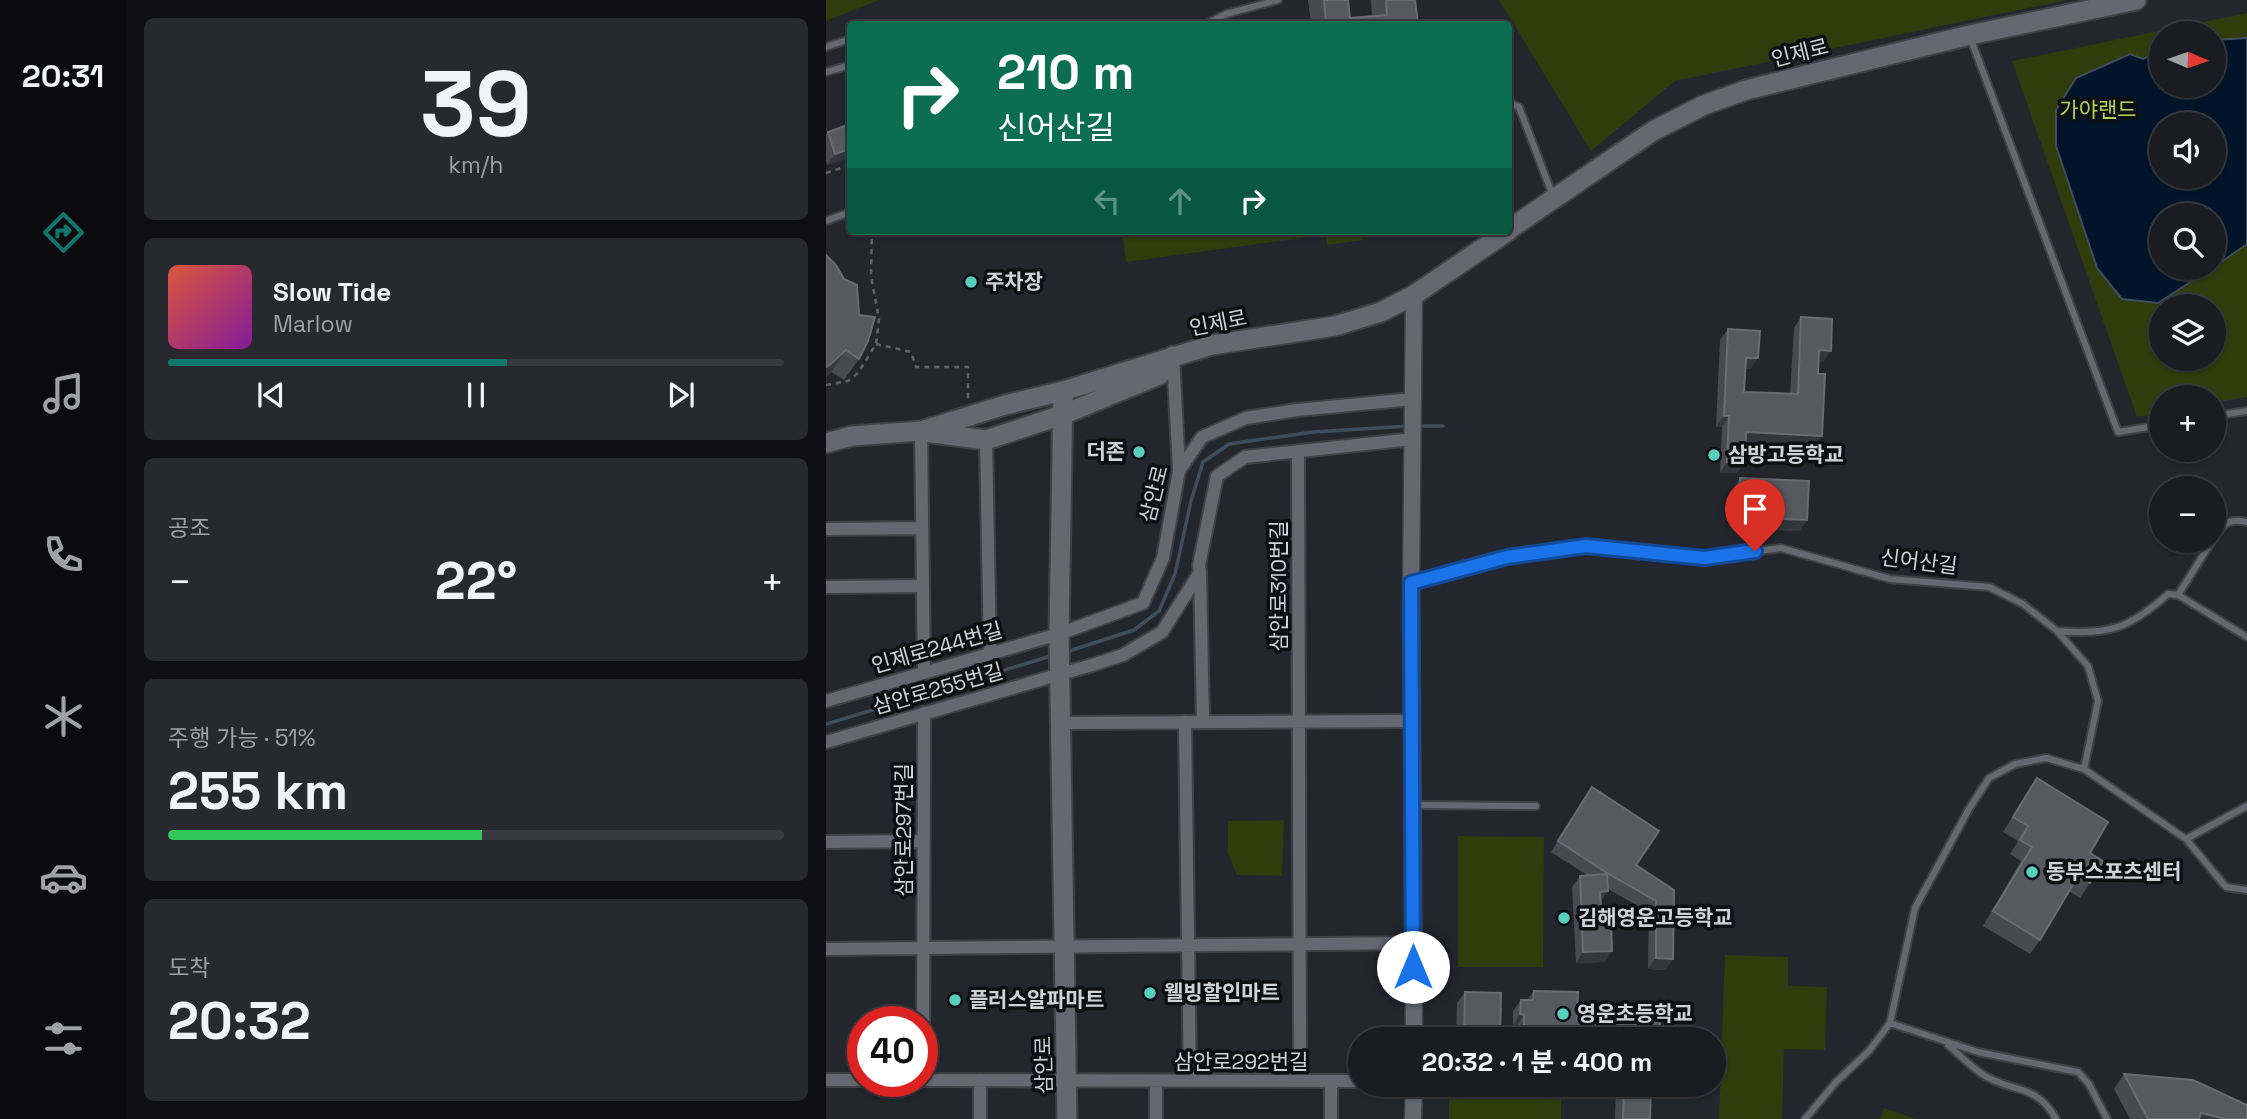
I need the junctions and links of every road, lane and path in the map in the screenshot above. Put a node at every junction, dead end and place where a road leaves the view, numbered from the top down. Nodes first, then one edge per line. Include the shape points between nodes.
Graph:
1 (1278, 0) edge
2 (2136, 0) edge
3 (1212, 21) edge
4 (1970, 35) junction
5 (847, 40) edge
6 (826, 47) edge
7 (847, 66) dead end
8 (826, 72) edge
9 (1512, 104) edge
10 (847, 166) edge
11 (826, 173) edge
12 (1554, 199) junction
13 (847, 213) edge
14 (826, 221) edge
15 (1512, 228) edge
16 (872, 235) edge
17 (1502, 235) edge
18 (1414, 295) junction
19 (876, 344) junction
20 (1173, 356) junction
21 (826, 385) edge
22 (1063, 391) junction
23 (968, 400) dead end
24 (1413, 405) junction
25 (2247, 411) edge
26 (2226, 414) edge
27 (1062, 415) junction
28 (2149, 427) edge
29 (921, 431) junction
30 (1413, 438) junction
31 (986, 440) junction
32 (826, 443) edge
33 (1298, 450) junction
34 (1180, 471) junction
35 (2247, 522) edge
36 (2226, 523) edge
37 (922, 528) junction
38 (826, 529) edge
39 (2205, 553) edge
40 (1200, 572) junction
41 (1411, 583) junction
42 (923, 586) junction
43 (826, 587) edge
44 (2178, 595) junction
45 (2057, 632) junction
46 (1059, 637) junction
47 (2247, 638) edge
48 (990, 653) junction
49 (1060, 671) junction
50 (924, 672) junction
51 (826, 701) edge
52 (924, 713) junction
53 (1413, 721) junction
54 (1185, 722) junction
55 (1203, 722) junction
56 (1298, 722) junction
57 (1060, 723) junction
58 (826, 742) edge
59 (2084, 769) junction
60 (1413, 805) junction
61 (1536, 806) dead end
62 (2247, 806) edge
63 (2186, 839) junction
64 (923, 841) junction
65 (826, 842) edge
66 (2247, 890) edge
67 (1413, 943) junction
68 (1300, 945) junction
69 (1188, 946) junction
70 (923, 947) junction
71 (1064, 947) junction
72 (826, 948) edge
73 (923, 1006) edge
74 (1890, 1023) junction
75 (1413, 1027) edge
76 (1944, 1041) junction
77 (826, 1080) edge
78 (847, 1080) edge
79 (938, 1080) edge
80 (980, 1080) junction
81 (1067, 1080) junction
82 (1156, 1081) junction
83 (1190, 1081) junction
84 (1300, 1081) junction
85 (1331, 1081) junction
86 (1348, 1081) edge
87 (1414, 1097) edge
88 (980, 1119) edge
89 (1067, 1119) edge
90 (1156, 1119) edge
91 (1331, 1119) edge
92 (1413, 1119) edge
93 (1805, 1119) edge
94 (2056, 1119) edge
95 (2107, 1119) edge

1 - 3 lane
2 - 4 main road, 인제로
4 - 12 main road, 인제로 via 1746,90 1704,105 1653,131
4 - 28 lane via 2118,432
5 - 6 lane
7 - 8 lane
9 - 12 lane via 1519,107
10 - 11 path
12 - 15 main road, 인제로
13 - 14 lane
16 - 19 path via 871,276 879,319
17 - 18 main road, 인제로
18 - 20 main road, 인제로 via 1381,312 1335,326 1212,345
18 - 24 street
19 - 21 path via 848,382
19 - 23 path via 911,352 916,367 968,367
20 - 22 main road, 인제로
20 - 27 main road via 1158,374
20 - 34 street
22 - 27 main road
22 - 29 main road, 인제로
24 - 30 street
24 - 34 street, 삼안로 via 1297,410 1246,418 1202,437
25 - 26 lane
27 - 31 main road
27 - 46 main road
29 - 31 main road
29 - 32 main road, 인제로 via 852,436
29 - 37 street
30 - 33 street
30 - 41 street
31 - 48 street
33 - 40 street via 1245,457 1217,476
33 - 56 street, 삼안로310번길
34 - 46 street, 삼안로 via 1163,558 1143,603
35 - 36 lane via 2234,519
37 - 38 street
37 - 42 street
39 - 44 lane
40 - 49 street via 1162,632 1123,655
40 - 55 street
41 - 45 lane, 신어산길 via 1507,557 1586,546 1704,558 1781,548 1890,579 1990,587 2023,604
41 - 53 street
42 - 43 street
42 - 50 street
44 - 45 lane via 2168,594 2124,626 2089,634
44 - 47 lane
45 - 59 lane, 신어산길 via 2088,666 2098,701
46 - 48 street, 인제로244번길
46 - 49 main road, 삼안로
48 - 50 street, 인제로244번길
49 - 52 street, 삼안로255번길
49 - 57 main road, 삼안로
50 - 51 street, 인제로244번길
52 - 58 street, 삼안로255번길
52 - 64 street, 삼안로297번길
53 - 56 street
53 - 60 street
54 - 55 street
54 - 57 street
54 - 69 street
55 - 56 street
56 - 68 street, 삼안로310번길
57 - 71 main road, 삼안로
59 - 63 lane
59 - 74 lane via 2046,758 2015,764 1989,778 1915,908
60 - 61 lane
60 - 67 street
62 - 63 lane
63 - 66 lane via 2226,887
64 - 65 street
64 - 70 street, 삼안로297번길
67 - 68 street
67 - 75 street
68 - 69 street
68 - 84 street, 삼안로310번길
69 - 71 street
69 - 83 street
70 - 71 street
70 - 72 street
70 - 73 street, 삼안로297번길
71 - 81 main road, 삼안로
74 - 76 lane
74 - 93 lane
76 - 94 lane via 1984,1075 2030,1092
76 - 95 lane via 2078,1072
77 - 78 street
79 - 80 street, 삼안로292번길
80 - 81 street, 삼안로292번길
80 - 88 street
81 - 82 street, 삼안로292번길
81 - 89 main road, 삼안로
82 - 83 street, 삼안로292번길
82 - 90 street, 삼안로292번길
83 - 84 street, 삼안로292번길
84 - 85 street, 삼안로292번길
85 - 86 street
85 - 91 street, 삼안로292번길
87 - 92 street

